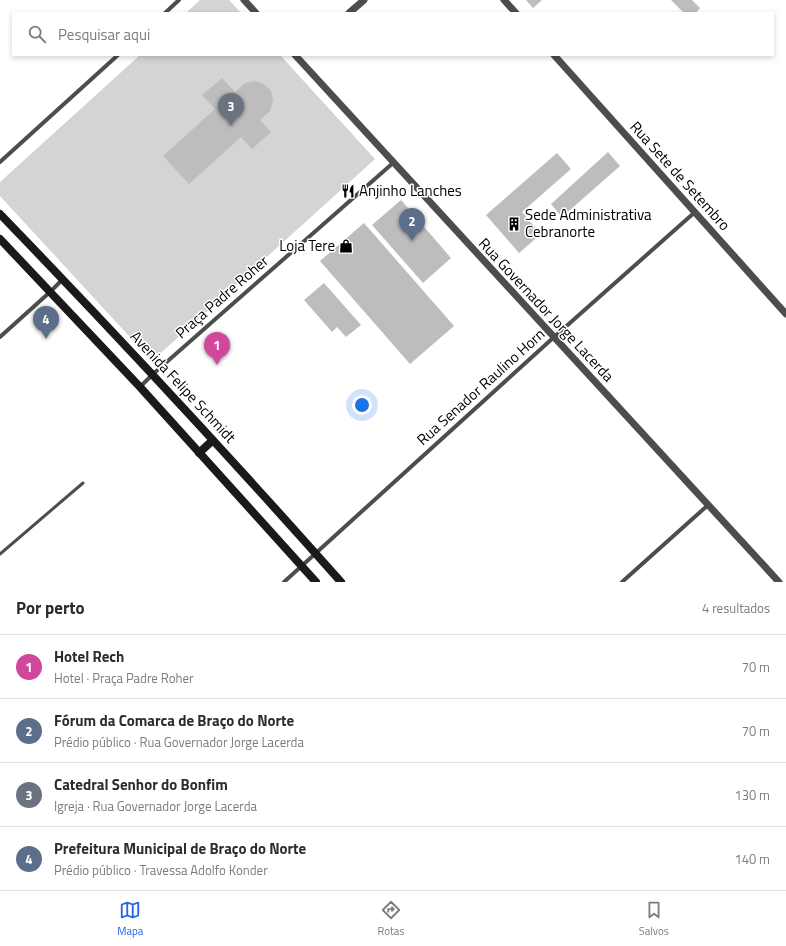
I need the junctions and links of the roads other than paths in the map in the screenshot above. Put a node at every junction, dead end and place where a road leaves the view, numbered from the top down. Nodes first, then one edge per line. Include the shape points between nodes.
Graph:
1 (179, 0) edge
2 (244, 0) edge
3 (364, 0) edge
4 (504, 0) edge
5 (165, 12) edge
6 (255, 12) edge
7 (350, 12) edge
8 (515, 12) edge
9 (117, 56) edge
10 (298, 56) edge
11 (555, 56) edge
12 (0, 162) edge
13 (393, 163) junction
14 (695, 212) junction
15 (0, 214) edge
16 (0, 239) edge
17 (63, 279) junction
18 (50, 292) junction
19 (786, 314) edge
20 (0, 337) edge
21 (553, 338) junction
22 (153, 374) junction
23 (140, 387) junction
24 (213, 440) junction
25 (199, 453) junction
26 (83, 483) dead end
27 (708, 505) junction
28 (316, 553) junction
29 (0, 554) edge
30 (301, 566) junction
31 (284, 582) edge
32 (316, 582) edge
33 (341, 582) edge
34 (622, 582) edge
35 (779, 582) edge

1 - 5 street
2 - 6 street
3 - 7 street
4 - 8 street
9 - 12 street
10 - 13 street, Rua Governador Jorge Lacerda
11 - 14 street, Rua Sete de Setembro
13 - 21 street, Rua Governador Jorge Lacerda
13 - 22 street, Praça Padre Roher
14 - 19 street, Rua Sete de Setembro
14 - 21 street, Rua Senador Raulino Horn
15 - 17 main road, Avenida Felipe Schmidt
16 - 18 main road
17 - 18 street
17 - 22 main road, Avenida Felipe Schmidt
18 - 20 street
18 - 23 main road
21 - 27 street, Rua Governador Jorge Lacerda
21 - 28 street, Rua Senador Raulino Horn
22 - 23 street, Praça Padre Roher
22 - 24 main road, Avenida Felipe Schmidt
23 - 25 main road
24 - 25 main road
24 - 28 main road, Avenida Felipe Schmidt
25 - 30 main road
26 - 29 lane
27 - 34 street
27 - 35 street, Rua Governador Jorge Lacerda
28 - 30 street, Rua Senador Raulino Horn
28 - 33 main road, Avenida Felipe Schmidt
30 - 31 street, Rua Senador Raulino Horn
30 - 32 main road

